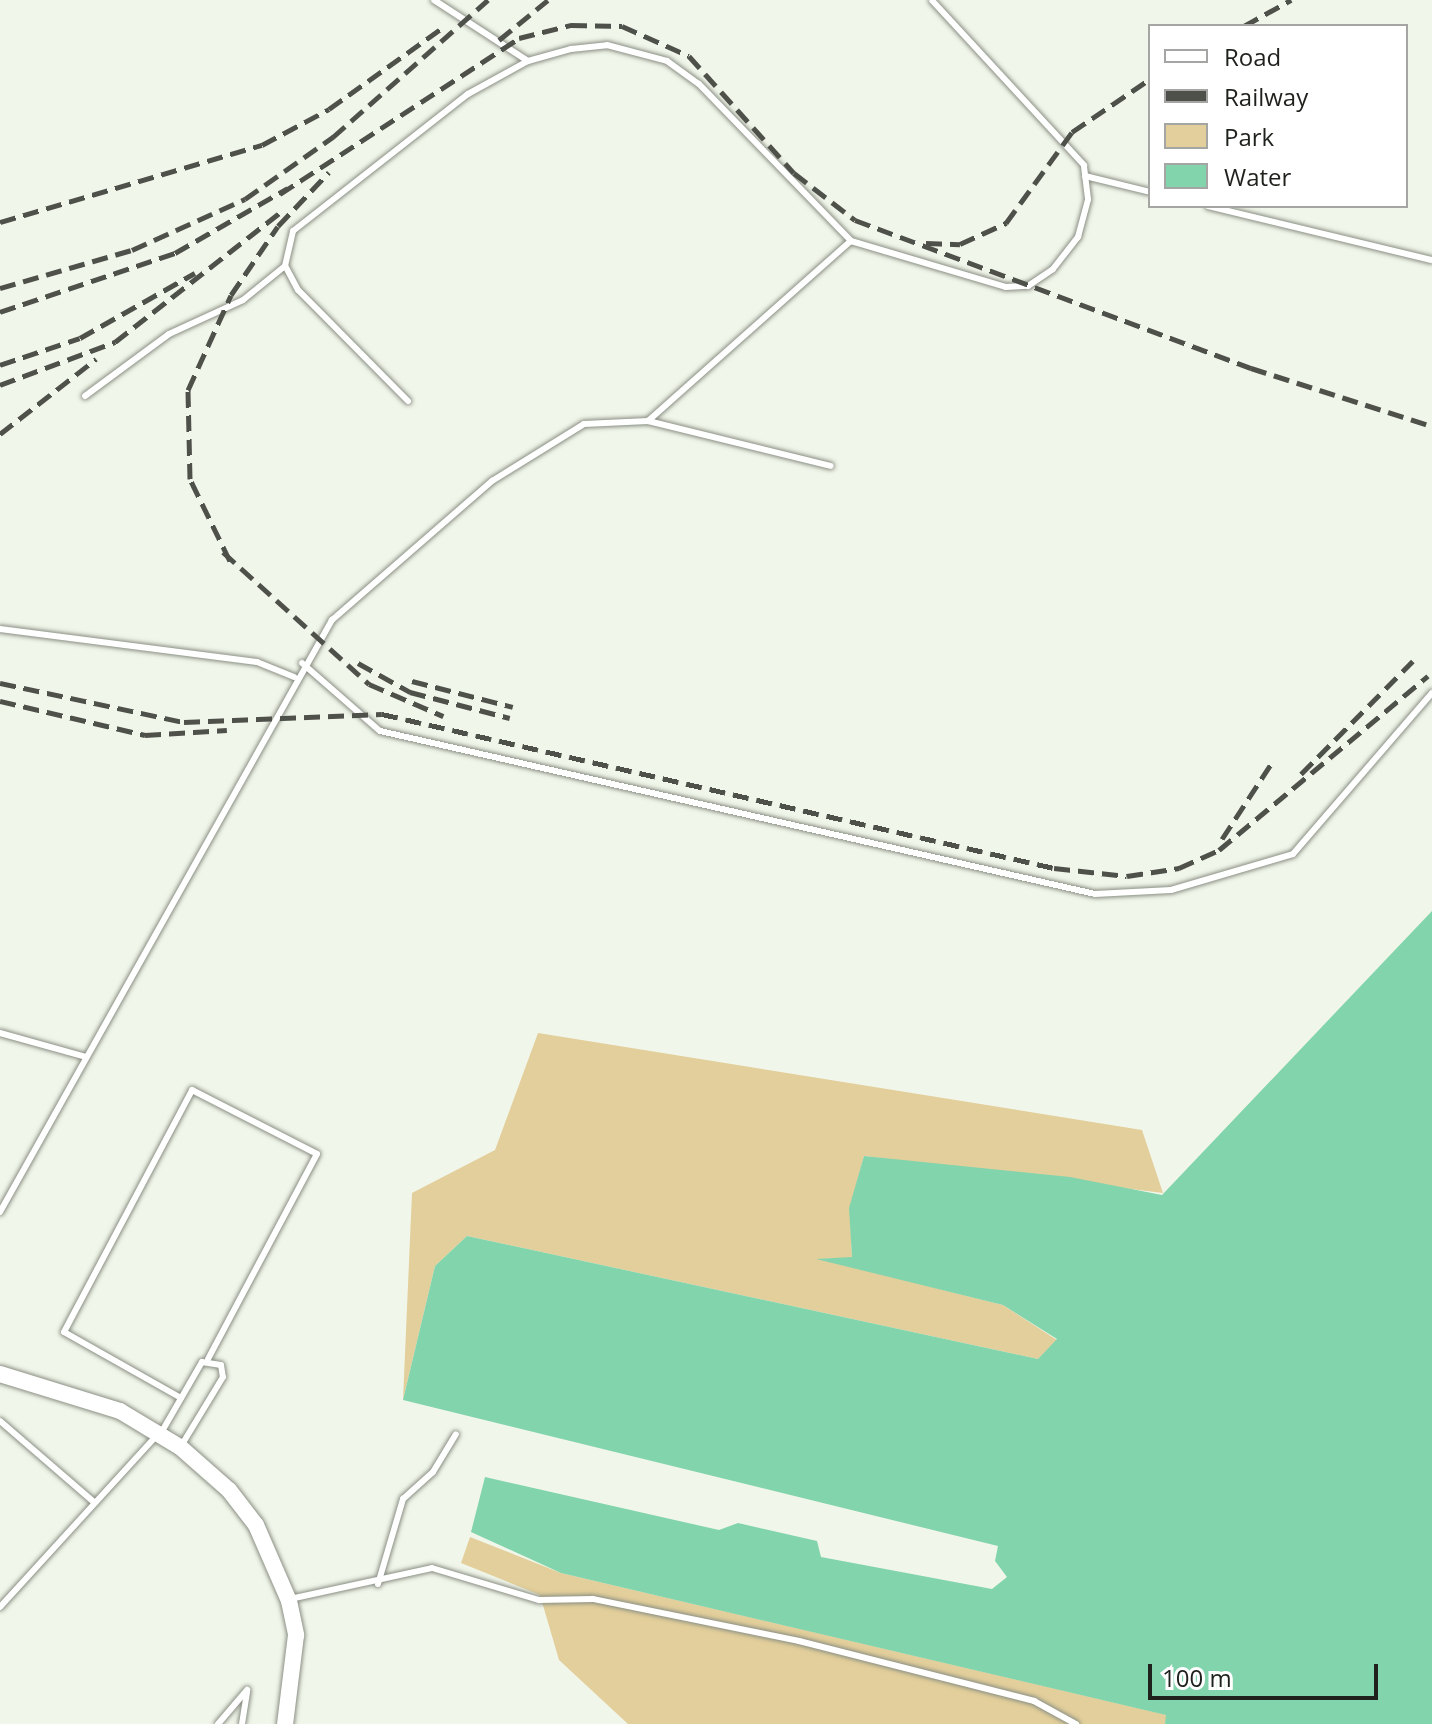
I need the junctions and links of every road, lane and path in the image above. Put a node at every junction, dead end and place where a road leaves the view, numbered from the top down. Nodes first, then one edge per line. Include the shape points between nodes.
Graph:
1 (434, 0) edge
2 (932, 0) edge
3 (528, 61) junction
4 (1085, 176) junction
5 (1148, 192) edge
6 (1216, 208) edge
7 (851, 241) junction
8 (1432, 260) edge
9 (285, 266) junction
10 (85, 396) dead end
11 (408, 401) dead end
12 (648, 421) junction
13 (831, 466) dead end
14 (0, 629) edge
15 (302, 663) junction
16 (294, 677) junction
17 (1432, 693) edge
18 (0, 1033) edge
19 (86, 1057) junction
20 (0, 1212) edge
21 (208, 1359) junction
22 (0, 1374) edge
23 (181, 1398) junction
24 (0, 1421) edge
25 (160, 1432) junction
26 (456, 1434) dead end
27 (180, 1447) junction
28 (95, 1503) junction
29 (378, 1584) junction
30 (289, 1600) junction
31 (0, 1607) edge
32 (218, 1724) edge
33 (242, 1724) edge
34 (285, 1724) edge
35 (1076, 1724) edge

1 - 3 lane
2 - 4 lane via 1084,165
3 - 7 lane via 607,45 667,61 699,84
3 - 9 lane via 468,94 293,231
4 - 5 lane
4 - 7 lane via 1088,199 1078,237 1028,286 1006,287
6 - 8 lane
7 - 12 lane
9 - 10 lane via 243,300 169,334
9 - 11 lane via 298,290
12 - 13 lane
12 - 15 lane via 584,424 492,481 332,620
14 - 16 lane via 257,662
15 - 16 lane
15 - 17 lane via 380,731 1095,894 1171,890 1293,854
16 - 19 lane
18 - 19 lane
19 - 20 lane
21 - 23 lane
21 - 23 lane via 317,1154 192,1090 64,1332
21 - 27 lane via 221,1365 223,1377
22 - 25 street via 76,1394
23 - 25 lane
24 - 28 lane
25 - 27 street
25 - 28 lane
26 - 29 lane via 433,1472 403,1499
27 - 30 street via 256,1525
28 - 31 lane
29 - 30 lane
29 - 35 lane via 432,1568 539,1600 593,1599 1034,1701
30 - 34 street via 296,1635
32 - 33 lane via 247,1690

